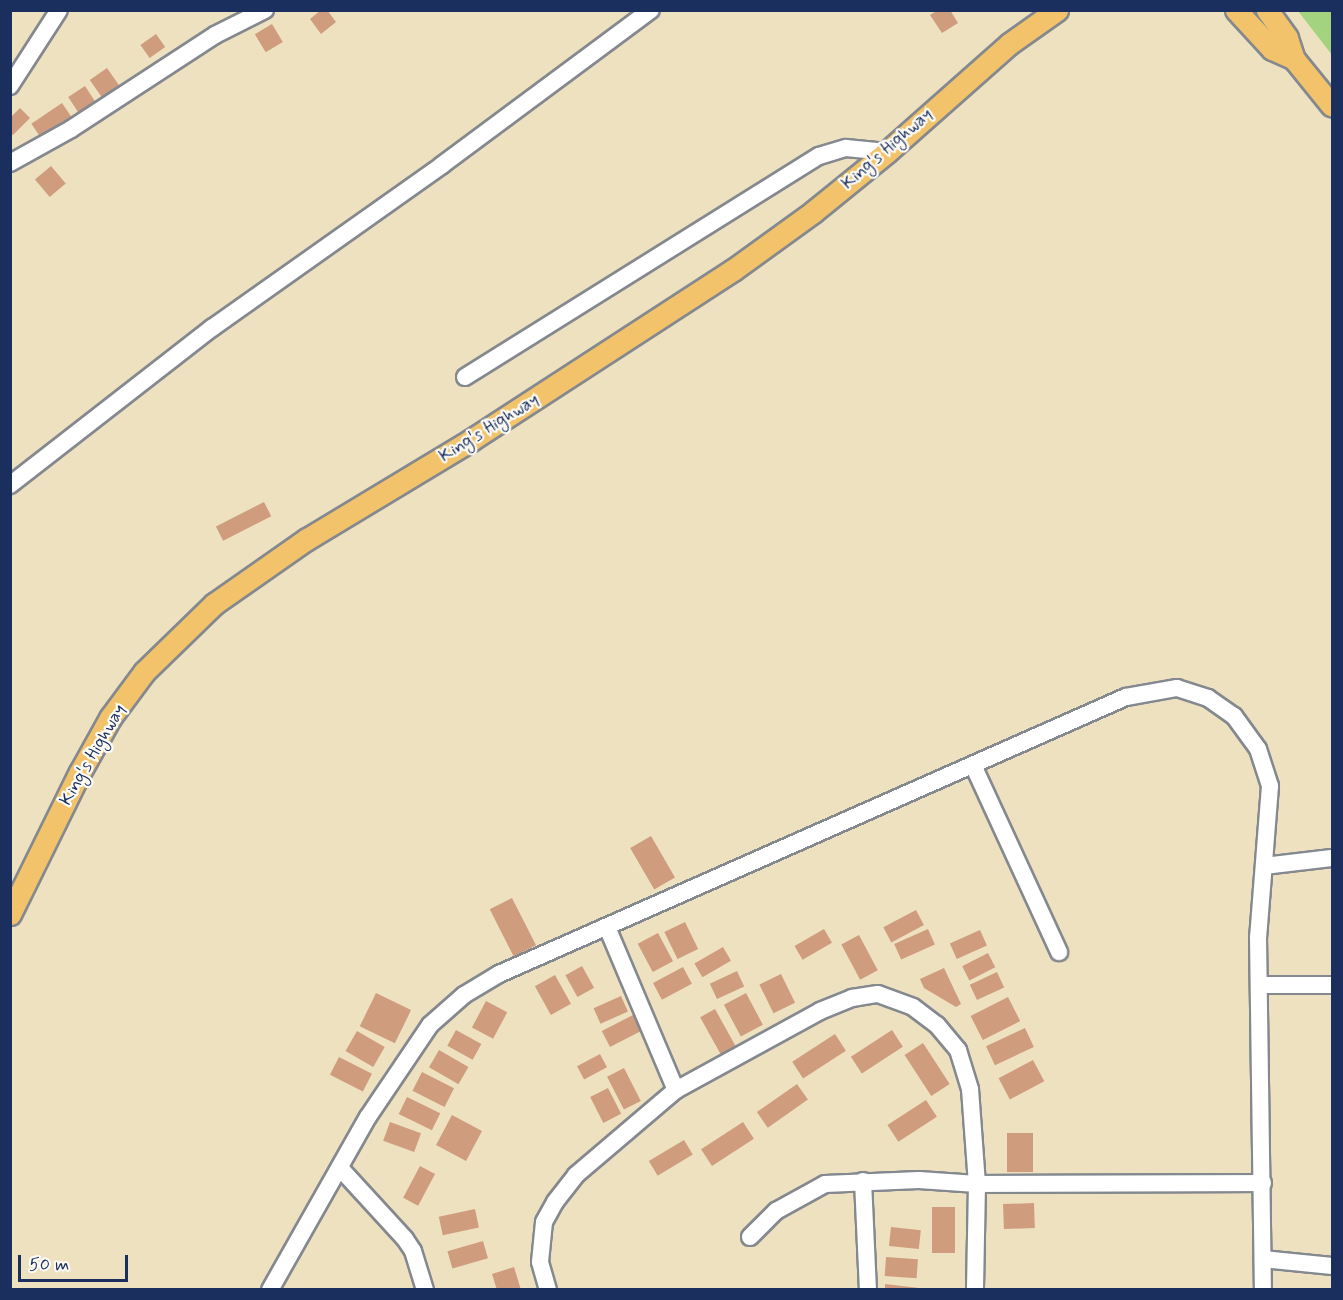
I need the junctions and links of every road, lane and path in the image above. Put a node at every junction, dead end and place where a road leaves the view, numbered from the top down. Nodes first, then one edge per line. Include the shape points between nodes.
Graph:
1 (59, 10) edge
2 (265, 10) edge
3 (651, 10) edge
4 (1236, 10) edge
5 (1267, 10) edge
6 (1054, 11) edge
7 (1294, 59) junction
8 (10, 86) edge
9 (1332, 106) edge
10 (886, 152) junction
11 (10, 164) edge
12 (465, 377) dead end
13 (10, 485) edge
14 (973, 765) junction
15 (1332, 858) edge
16 (1264, 866) junction
17 (10, 914) edge
18 (607, 927) junction
19 (1059, 952) dead end
20 (1260, 985) junction
21 (1332, 985) edge
22 (676, 1090) junction
23 (340, 1168) junction
24 (863, 1181) junction
25 (1263, 1183) junction
26 (977, 1184) junction
27 (750, 1237) dead end
28 (1263, 1259) junction
29 (1332, 1266) edge
30 (270, 1290) edge
31 (426, 1290) edge
32 (548, 1290) edge
33 (868, 1290) edge
34 (975, 1290) edge
35 (1263, 1290) edge

1 - 8 street
2 - 11 street via 215,35
3 - 13 street via 212,328
4 - 7 main road via 1272,49
5 - 7 main road via 1287,38
6 - 10 main road, King's Highway via 1009,44
7 - 9 main road
10 - 12 street via 846,148 819,156
10 - 17 main road, King's Highway via 733,270 521,409 307,539 214,604 144,672 110,718
14 - 16 street via 1126,697 1178,688 1208,698 1234,716 1258,749 1270,786
14 - 18 street
14 - 19 street
15 - 16 street
16 - 20 street via 1258,937
18 - 22 street
18 - 23 street via 499,974 464,995 430,1025 368,1117
20 - 21 street
20 - 25 street
22 - 26 street via 820,1011 852,998 878,994 913,1007 937,1025 958,1050 970,1089
22 - 32 street via 576,1175 555,1202 544,1222 540,1262
23 - 30 street
23 - 31 street via 405,1239
24 - 26 street
24 - 27 street via 825,1184 776,1211
24 - 33 street
25 - 26 street
25 - 28 street
26 - 34 street
28 - 29 street
28 - 35 street

